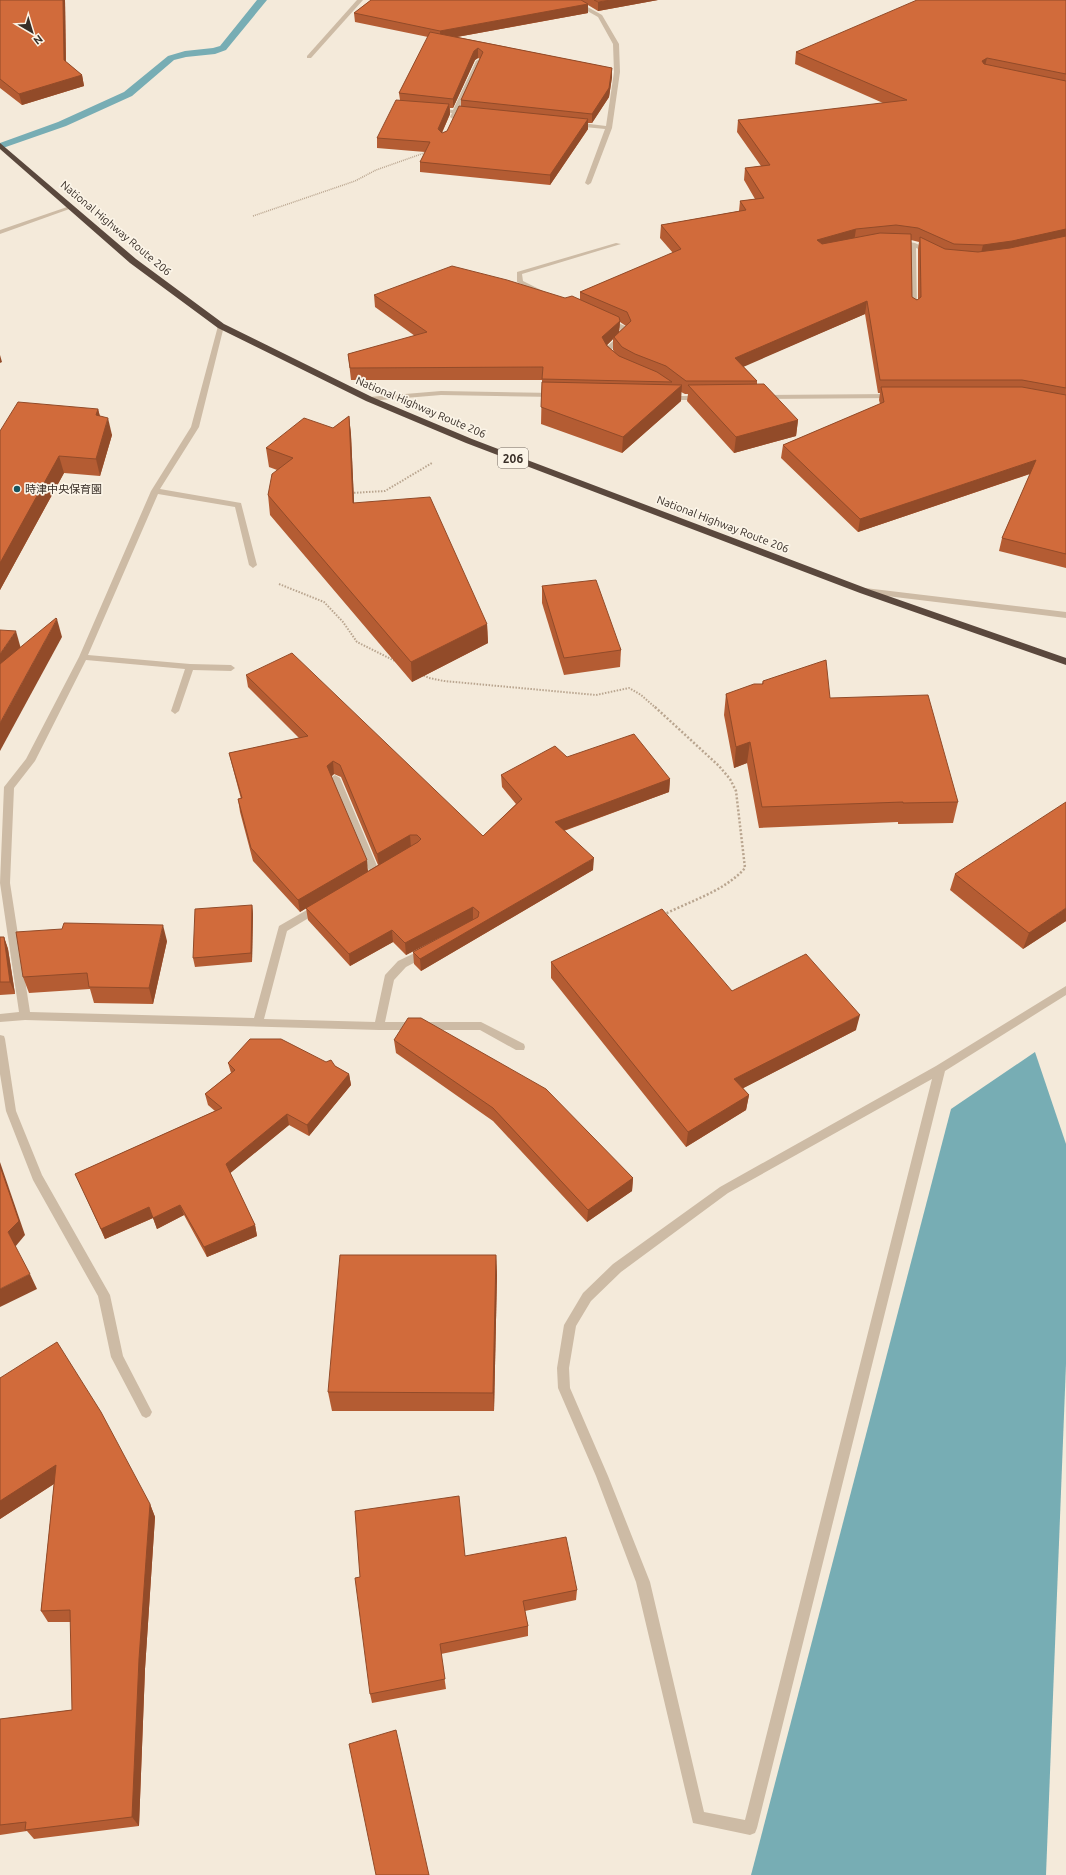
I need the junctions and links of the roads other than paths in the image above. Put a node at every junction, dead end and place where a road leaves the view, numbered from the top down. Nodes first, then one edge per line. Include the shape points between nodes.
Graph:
1 (360, 0) edge
2 (571, 0) edge
3 (309, 57) dead end
4 (479, 61) edge
5 (427, 109) edge
6 (456, 112) junction
7 (479, 114) edge
8 (563, 123) edge
9 (609, 128) junction
10 (443, 140) edge
11 (0, 145) edge
12 (588, 183) dead end
13 (72, 207) junction
14 (0, 232) edge
15 (890, 242) edge
16 (618, 244) dead end
17 (913, 244) junction
18 (938, 255) edge
19 (548, 295) edge
20 (914, 310) edge
21 (598, 317) edge
22 (221, 326) junction
23 (620, 364) edge
24 (670, 388) edge
25 (566, 395) edge
26 (901, 396) edge
27 (659, 397) edge
28 (752, 397) edge
29 (682, 398) junction
30 (706, 398) edge
31 (369, 399) junction
32 (155, 491) junction
33 (252, 565) road end
34 (864, 591) junction
35 (1066, 615) edge
36 (83, 657) junction
37 (1066, 662) edge
38 (190, 667) junction
39 (230, 668) dead end
40 (174, 712) dead end
41 (335, 778) edge
42 (4, 787) edge
43 (375, 873) edge
44 (329, 901) edge
45 (435, 947) edge
46 (1066, 990) edge
47 (25, 1016) junction
48 (0, 1018) edge
49 (258, 1024) junction
50 (379, 1026) junction
51 (0, 1039) edge
52 (520, 1048) dead end
53 (940, 1069) junction
54 (146, 1412) dead end

1 - 3 street
2 - 9 street via 600,16 616,44 617,72
4 - 6 street
5 - 6 street
6 - 7 street
6 - 10 street
8 - 9 street
9 - 12 street
11 - 13 highway, National Highway Route 206 / 206
13 - 14 street
13 - 22 highway, National Highway Route 206 / 206 via 133,261
15 - 17 street
16 - 19 street via 518,273 520,282
17 - 18 street
17 - 20 street
21 - 23 street via 623,327 625,334 607,350
22 - 31 highway, National Highway Route 206 / 206
22 - 32 street via 195,427
24 - 29 street
25 - 31 street via 441,393
26 - 28 street
27 - 29 street
29 - 30 street
31 - 34 highway, National Highway Route 206 / 206 via 469,441
32 - 33 street via 238,505
32 - 36 street
34 - 35 street
34 - 37 highway, National Highway Route 206 / 206
36 - 38 street
36 - 42 street via 30,761
38 - 39 street
38 - 40 street
41 - 43 street
42 - 47 street via 5,883
44 - 49 street via 283,929
45 - 50 street via 402,964 389,978
46 - 53 street
47 - 48 street
47 - 49 street
49 - 50 street
50 - 52 street via 481,1026
51 - 54 street via 11,1111 37,1177 104,1295 117,1356
53 - 53 street via 750,1828 698,1818 643,1582 602,1476 564,1388 563,1368 570,1325 587,1297 617,1268 724,1190

